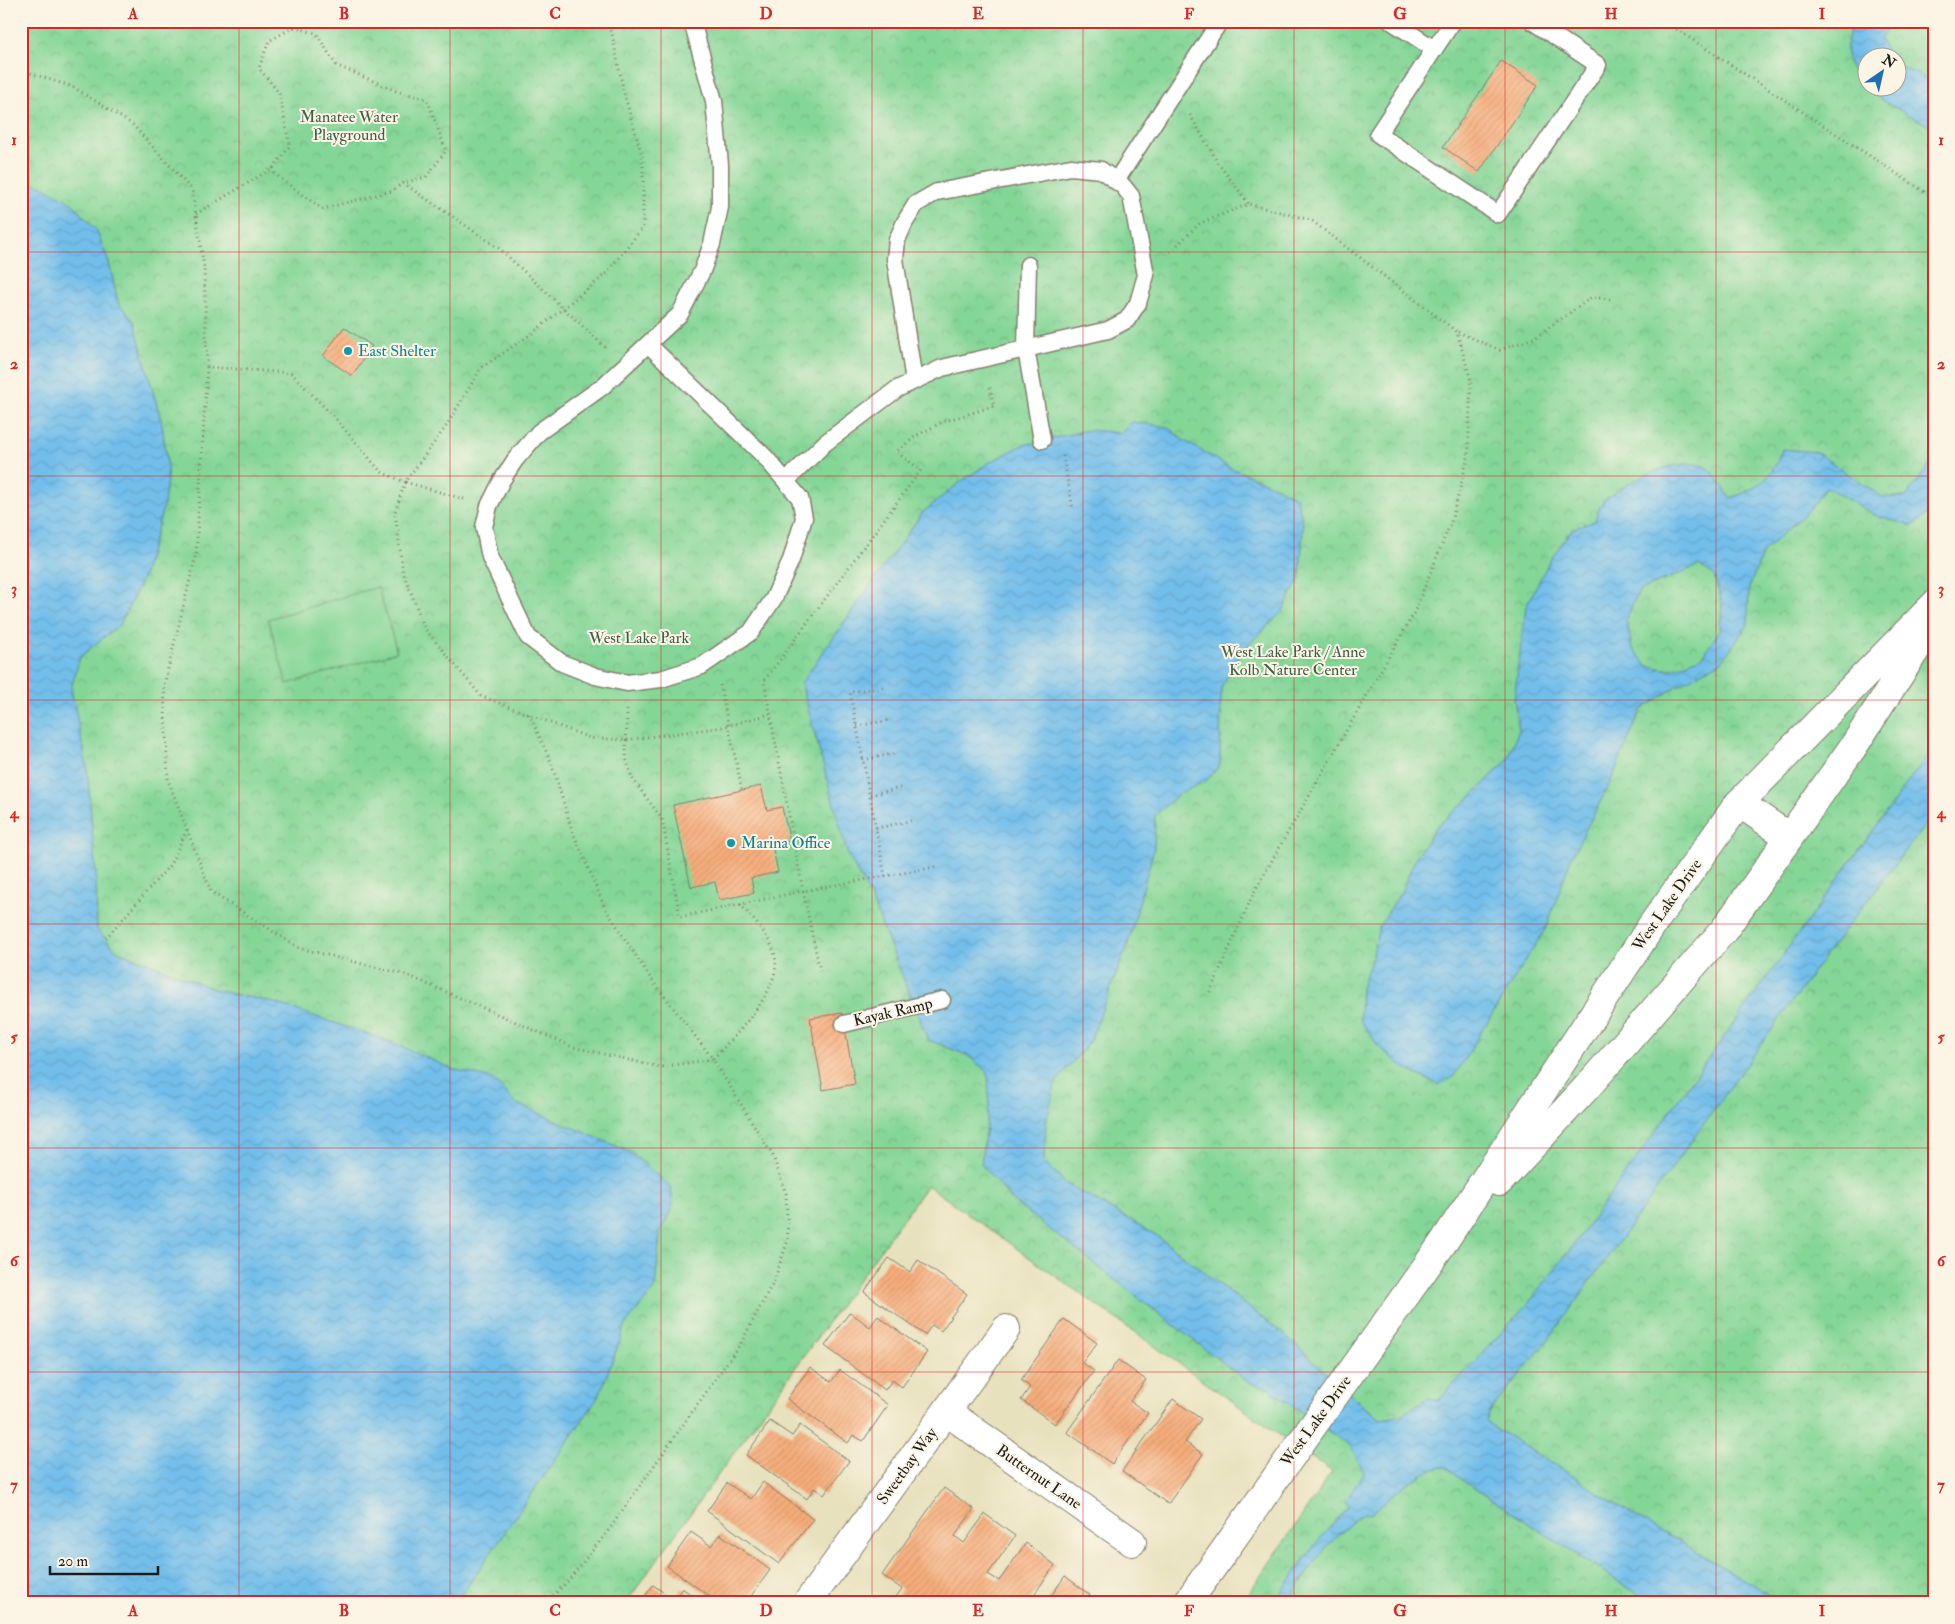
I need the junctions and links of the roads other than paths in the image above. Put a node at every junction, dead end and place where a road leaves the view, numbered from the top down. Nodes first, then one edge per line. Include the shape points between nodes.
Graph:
1 (692, 21) edge
2 (1220, 21) edge
3 (1391, 21) edge
4 (1452, 21) edge
5 (1532, 21) edge
6 (1434, 49) junction
7 (1116, 181) junction
8 (1028, 265) dead end
9 (648, 344) junction
10 (1026, 349) junction
11 (914, 381) junction
12 (1042, 440) dead end
13 (786, 481) junction
14 (1934, 605) edge
15 (1934, 622) edge
16 (1738, 802) junction
17 (1789, 837) junction
18 (942, 1000) dead end
19 (844, 1024) dead end
20 (1445, 1240) junction
21 (1006, 1329) dead end
22 (947, 1412) junction
23 (1132, 1542) dead end
24 (807, 1603) edge
25 (1187, 1603) edge

1 - 9 lane via 714,101 720,207 702,271 680,314
2 - 7 lane
3 - 6 lane
4 - 6 lane
5 - 6 lane via 1598,65 1498,214 1378,134
7 - 10 lane via 1131,196 1146,275 1138,303 1127,320 1108,330
7 - 11 lane via 1101,170 1071,167 937,192 916,204 897,240 895,259
8 - 10 lane
9 - 13 lane via 762,453
9 - 13 lane via 602,387 538,432 515,460 489,506 484,527 490,557 528,637 562,663 595,676 627,683 661,679 702,666 751,632 774,598 791,560 804,518 800,498
10 - 11 lane via 942,368
10 - 12 lane
11 - 13 lane via 897,389 825,443
14 - 16 street, West Lake Drive
15 - 17 street, West Lake Drive via 1855,744
16 - 17 street
16 - 20 street, West Lake Drive via 1652,925
17 - 20 street, West Lake Drive via 1724,930 1678,984
18 - 19 lane, Kayak Ramp
20 - 25 street, West Lake Drive
21 - 22 street, Sweetbay Way
22 - 23 street, Butternut Lane
22 - 24 street, Sweetbay Way

